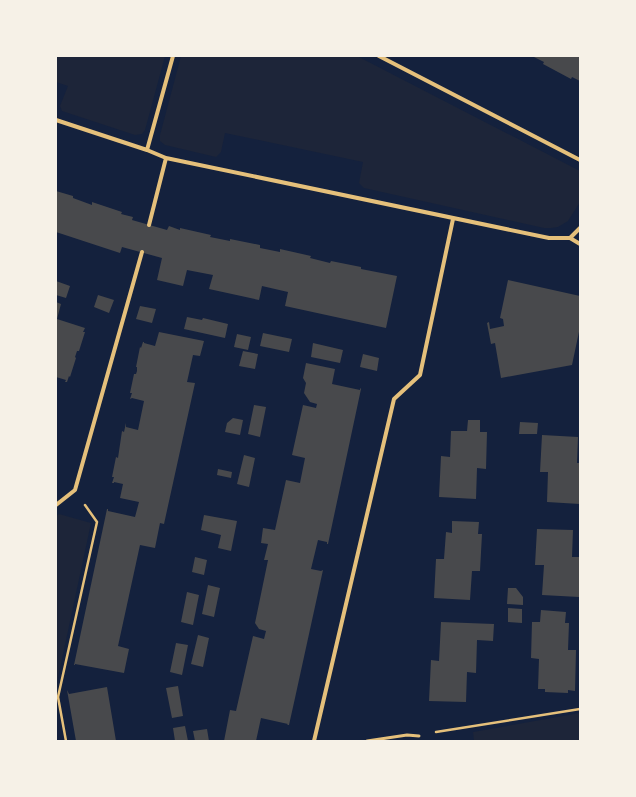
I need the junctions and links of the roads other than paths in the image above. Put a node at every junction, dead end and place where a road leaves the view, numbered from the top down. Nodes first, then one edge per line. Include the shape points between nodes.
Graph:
1 (173, 56) edge
2 (379, 56) edge
3 (56, 120) edge
4 (147, 150) junction
5 (166, 158) junction
6 (580, 160) edge
7 (453, 218) junction
8 (150, 225) dead end
9 (580, 228) edge
10 (570, 238) junction
11 (580, 244) edge
12 (142, 252) dead end
13 (56, 505) edge
14 (418, 736) road end
15 (314, 741) edge
16 (367, 741) edge

1 - 4 street
2 - 6 street
3 - 4 street
4 - 5 street
5 - 7 street
5 - 8 street
7 - 10 street via 549,238
7 - 15 street via 420,375 394,399
9 - 10 street
10 - 11 street
12 - 13 street via 75,490
14 - 16 lane via 407,735

